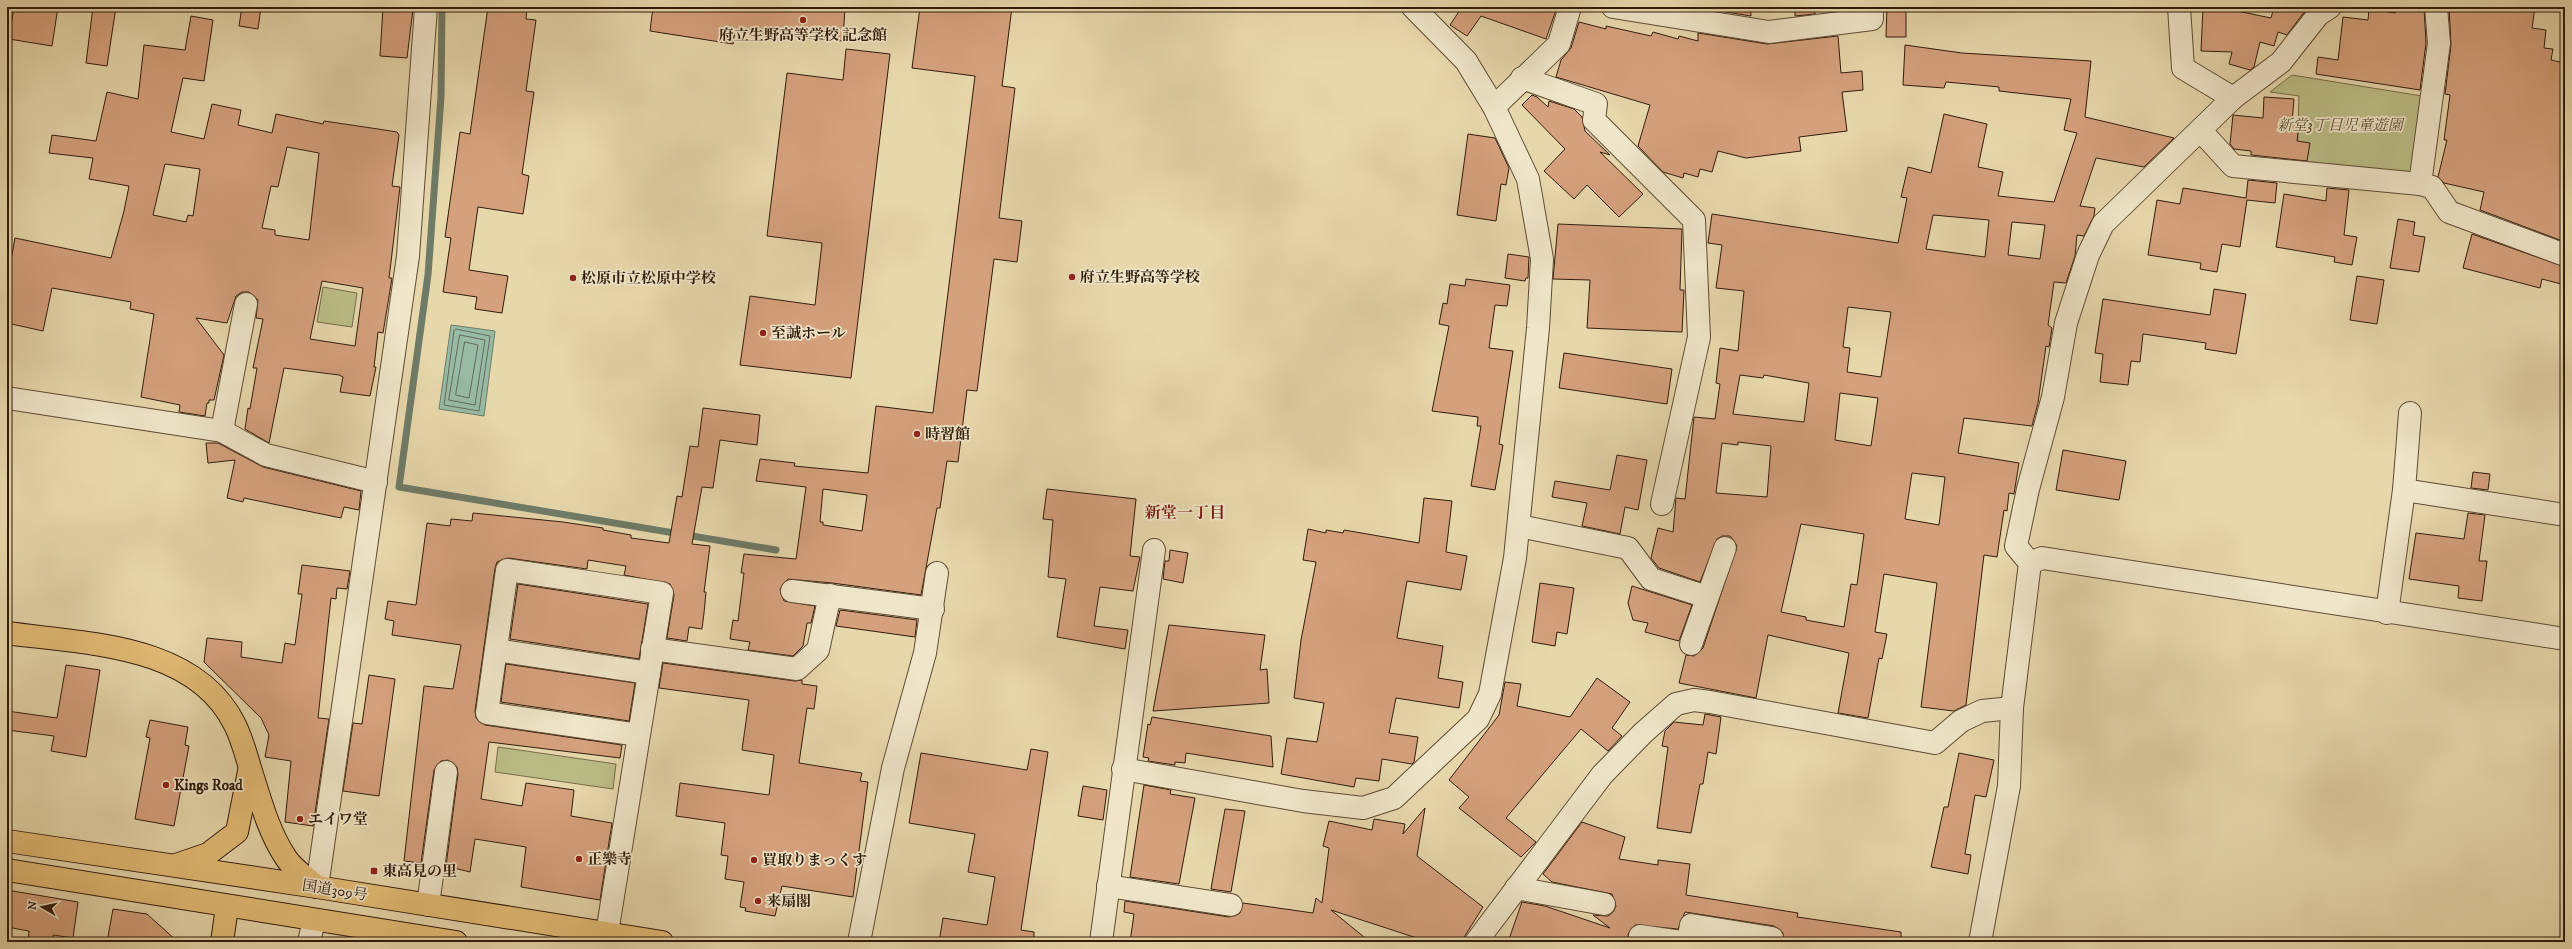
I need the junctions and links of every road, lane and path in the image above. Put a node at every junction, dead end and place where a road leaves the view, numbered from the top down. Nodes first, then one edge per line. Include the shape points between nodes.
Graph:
1 (426, 7) edge
2 (1413, 7) edge
3 (1570, 7) edge
4 (1613, 7) edge
5 (1872, 7) edge
6 (2178, 7) edge
7 (2330, 7) edge
8 (2436, 7) edge
9 (1522, 78) junction
10 (2233, 98) junction
11 (1494, 107) junction
12 (2201, 131) junction
13 (2420, 184) junction
14 (2565, 256) edge
15 (246, 304) dead end
16 (7, 398) edge
17 (2410, 413) dead end
18 (222, 431) junction
19 (376, 482) junction
20 (2404, 490) junction
21 (1662, 504) dead end
22 (2565, 515) edge
23 (1519, 526) junction
24 (1725, 548) dead end
25 (1154, 550) dead end
26 (2030, 562) junction
27 (937, 573) dead end
28 (792, 590) dead end
29 (830, 595) junction
30 (1707, 597) junction
31 (933, 609) junction
32 (2387, 613) junction
33 (7, 633) edge
34 (2565, 639) edge
35 (1691, 644) dead end
36 (652, 649) junction
37 (496, 650) junction
38 (649, 673) junction
39 (2012, 708) junction
40 (639, 735) junction
41 (250, 766) junction
42 (1123, 769) junction
43 (446, 772) dead end
44 (7, 841) edge
45 (174, 866) junction
46 (7, 870) edge
47 (1108, 886) junction
48 (317, 887) junction
49 (1516, 888) junction
50 (1604, 904) dead end
51 (428, 905) junction
52 (1231, 905) dead end
53 (227, 907) junction
54 (314, 920) junction
55 (607, 933) junction
56 (1640, 936) dead end
57 (1772, 938) dead end
58 (222, 942) edge
59 (309, 942) edge
60 (456, 942) edge
61 (662, 942) edge
62 (859, 942) edge
63 (1101, 942) edge
64 (1476, 942) edge
65 (1681, 942) edge
66 (1688, 942) edge
67 (1980, 942) edge

1 - 19 street via 408,256
2 - 11 street via 1466,61
3 - 9 street via 1559,44
4 - 5 street via 1769,32 1872,19
6 - 10 street via 2183,68
7 - 10 street via 2318,15 2281,62
8 - 13 street via 2439,44
9 - 11 street
9 - 21 street via 1596,104 1594,120 1694,220 1699,337
10 - 12 street
11 - 23 street via 1528,179 1542,259
12 - 13 street via 2233,166
12 - 26 street via 2103,224 2088,255 2066,323 2053,397 2028,489 2016,546
13 - 14 street via 2432,187 2449,212
15 - 18 street
16 - 18 street
17 - 20 street
18 - 19 street via 266,455
19 - 48 street
20 - 22 street
20 - 32 street
23 - 30 street via 1628,548 1650,579
23 - 42 street via 1490,694 1478,719 1394,798 1363,808
24 - 30 street
25 - 42 street
26 - 32 street via 2042,558
26 - 39 street
27 - 31 street
28 - 29 street
29 - 31 street
29 - 36 street via 818,650 797,669
30 - 35 street
31 - 62 street via 924,653 893,768
32 - 34 street
33 - 41 highway via 129,650 177,667 218,700 235,725
36 - 37 street via 662,593 508,570
36 - 38 street
37 - 38 street
37 - 40 street via 487,713
38 - 40 street
39 - 49 street via 1982,711 1961,721 1935,743 1710,702 1694,700 1676,704 1602,775
39 - 67 street via 2009,786
40 - 55 street
41 - 45 highway via 237,832 208,854
41 - 48 highway via 267,820 286,859
42 - 47 street
43 - 51 street
44 - 45 highway, 国道309号
45 - 48 highway, 国道309号
46 - 53 highway
47 - 52 street
47 - 63 street
48 - 51 highway, 国道309号
49 - 50 street
49 - 64 street
51 - 55 highway, 国道309号
53 - 54 highway
53 - 58 highway
54 - 59 street
54 - 60 highway
55 - 61 highway, 国道309号
56 - 65 street
57 - 66 street via 1691,925

